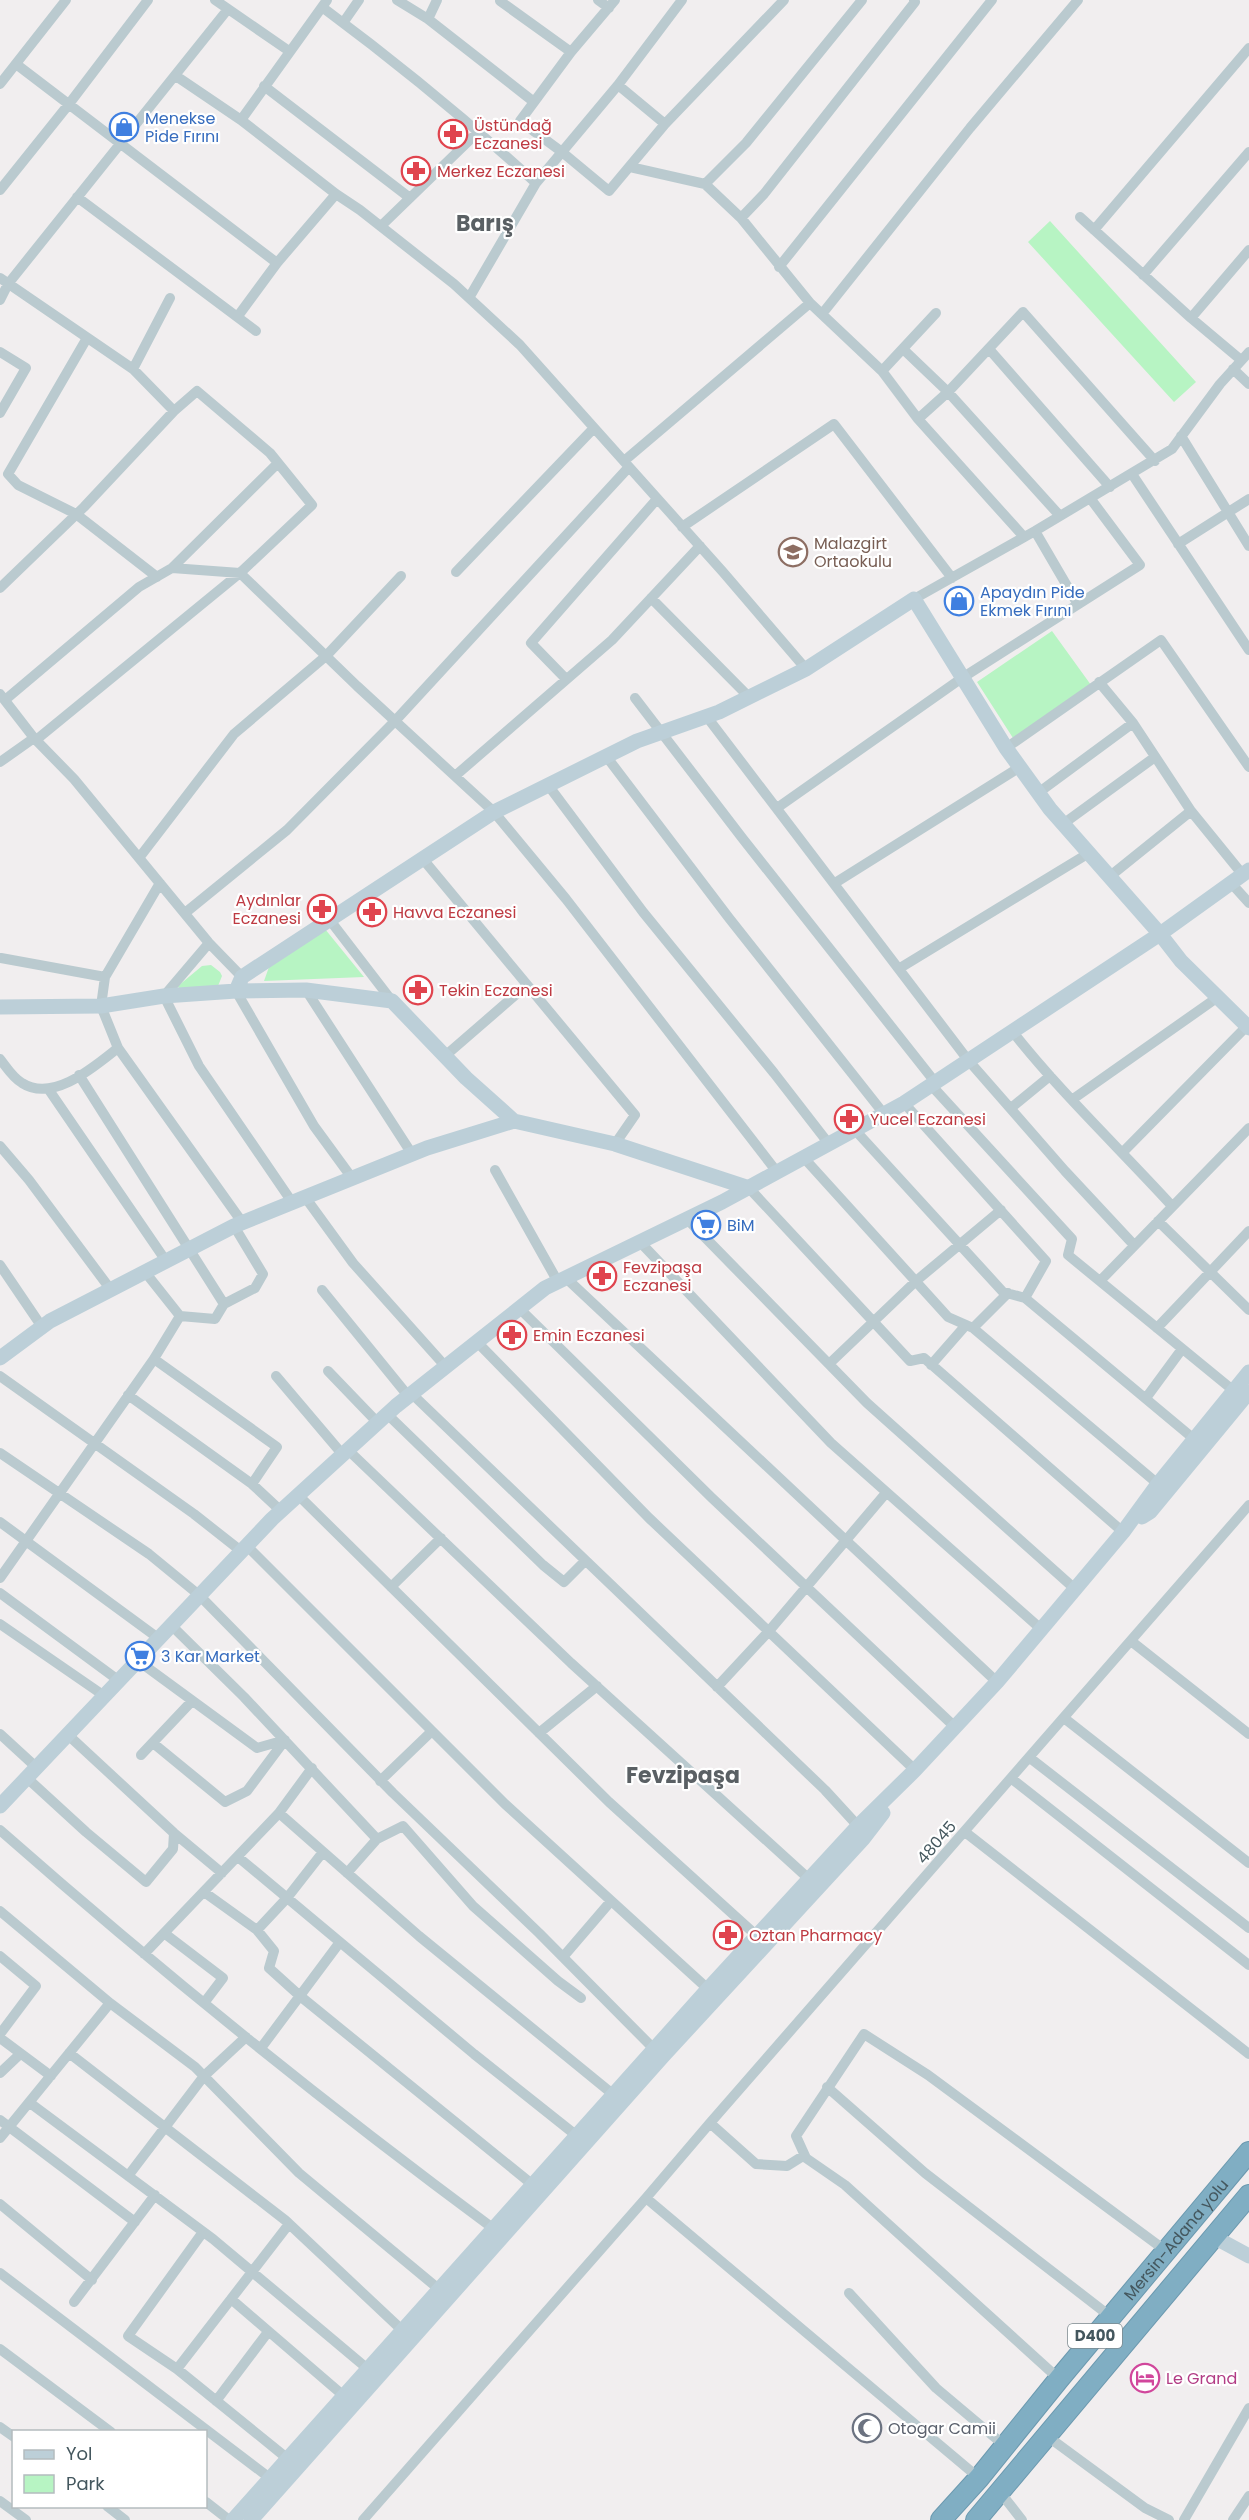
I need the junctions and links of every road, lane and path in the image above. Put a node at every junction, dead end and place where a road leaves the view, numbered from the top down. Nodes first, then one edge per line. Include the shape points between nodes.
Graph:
1 (66, 0) edge
2 (148, 0) edge
3 (216, 0) edge
4 (359, 0) edge
5 (397, 0) edge
6 (436, 0) edge
7 (598, 0) edge
8 (682, 0) edge
9 (784, 0) edge
10 (862, 0) edge
11 (914, 0) edge
12 (992, 0) edge
13 (1078, 0) edge
14 (500, 1) edge
15 (324, 3) edge
16 (612, 4) edge
17 (228, 9) junction
18 (428, 19) junction
19 (343, 23) junction
20 (1249, 48) edge
21 (289, 51) junction
22 (571, 52) junction
23 (16, 64) junction
24 (176, 76) junction
25 (0, 84) edge
26 (618, 85) junction
27 (264, 86) junction
28 (534, 102) junction
29 (69, 104) junction
30 (241, 120) junction
31 (665, 124) junction
32 (479, 131) junction
33 (120, 145) junction
34 (562, 152) junction
35 (1249, 152) edge
36 (630, 167) junction
37 (536, 183) junction
38 (705, 184) junction
39 (0, 190) edge
40 (336, 194) junction
41 (77, 197) junction
42 (410, 198) junction
43 (1080, 217) dead end
44 (741, 218) junction
45 (381, 226) junction
46 (1094, 230) junction
47 (1249, 250) edge
48 (277, 263) junction
49 (779, 267) junction
50 (1143, 275) junction
51 (4, 281) edge
52 (171, 298) dead end
53 (469, 298) junction
54 (0, 300) edge
55 (810, 303) junction
56 (936, 313) dead end
57 (822, 314) junction
58 (238, 316) junction
59 (1191, 318) junction
60 (256, 331) dead end
61 (87, 338) junction
62 (903, 349) junction
63 (989, 349) junction
64 (0, 351) edge
65 (1245, 356) edge
66 (133, 369) junction
67 (1233, 369) junction
68 (882, 371) junction
69 (1249, 384) edge
70 (948, 392) junction
71 (174, 411) junction
72 (0, 412) edge
73 (918, 419) junction
74 (593, 429) junction
75 (1181, 436) junction
76 (1155, 461) junction
77 (278, 463) junction
78 (627, 464) junction
79 (1132, 474) junction
80 (1110, 487) junction
81 (1090, 498) junction
82 (657, 499) junction
83 (1249, 499) edge
84 (76, 514) junction
85 (1227, 514) junction
86 (1060, 516) junction
87 (682, 527) junction
88 (1035, 531) junction
89 (1024, 537) junction
90 (1178, 544) junction
91 (700, 546) junction
92 (1249, 546) edge
93 (172, 568) junction
94 (456, 572) dead end
95 (240, 573) junction
96 (401, 576) dead end
97 (157, 577) junction
98 (952, 578) junction
99 (0, 588) edge
100 (651, 598) junction
101 (914, 599) junction
102 (1077, 603) junction
103 (1249, 650) edge
104 (326, 656) junction
105 (806, 669) junction
106 (962, 678) junction
107 (566, 680) junction
108 (1099, 682) junction
109 (2, 697) edge
110 (635, 698) dead end
111 (749, 698) junction
112 (707, 717) junction
113 (394, 721) junction
114 (1133, 723) junction
115 (662, 732) junction
116 (35, 739) junction
117 (1006, 748) junction
118 (606, 756) junction
119 (1155, 757) junction
120 (0, 762) edge
121 (1020, 767) junction
122 (1249, 767) edge
123 (455, 776) junction
124 (548, 785) junction
125 (1038, 793) junction
126 (777, 808) junction
127 (1191, 811) junction
128 (494, 812) junction
129 (1063, 824) junction
130 (1089, 854) junction
131 (139, 858) junction
132 (422, 858) junction
133 (1241, 876) edge
134 (1109, 877) junction
135 (160, 883) junction
136 (835, 883) junction
137 (1249, 903) edge
138 (185, 913) junction
139 (329, 919) junction
140 (1160, 934) junction
141 (209, 943) junction
142 (1, 958) edge
143 (900, 968) junction
144 (105, 977) junction
145 (239, 984) junction
146 (527, 986) junction
147 (306, 990) junction
148 (164, 996) junction
149 (1218, 997) junction
150 (392, 1001) junction
151 (101, 1006) junction
152 (0, 1007) edge
153 (1248, 1027) edge
154 (1012, 1031) junction
155 (118, 1048) junction
156 (445, 1056) junction
157 (0, 1059) edge
158 (968, 1060) junction
159 (79, 1076) junction
160 (1050, 1076) junction
161 (933, 1084) junction
162 (49, 1090) junction
163 (1073, 1099) junction
164 (904, 1103) junction
165 (1011, 1108) junction
166 (884, 1114) junction
167 (514, 1121) junction
168 (1249, 1128) edge
169 (855, 1130) junction
170 (615, 1144) junction
171 (829, 1144) junction
172 (0, 1146) edge
173 (1122, 1153) junction
174 (412, 1154) junction
175 (804, 1158) junction
176 (495, 1170) dead end
177 (777, 1172) junction
178 (352, 1178) junction
179 (749, 1188) junction
180 (299, 1200) junction
181 (1172, 1206) junction
182 (1001, 1210) junction
183 (687, 1219) junction
184 (1158, 1221) junction
185 (238, 1224) junction
186 (1249, 1231) edge
187 (640, 1242) junction
188 (960, 1244) junction
189 (1134, 1245) junction
190 (189, 1249) junction
191 (166, 1261) junction
192 (0, 1265) edge
193 (145, 1272) junction
194 (1210, 1272) junction
195 (562, 1280) junction
196 (916, 1281) junction
197 (1100, 1281) junction
198 (111, 1290) junction
199 (322, 1290) dead end
200 (1008, 1293) junction
201 (1024, 1298) junction
202 (224, 1304) junction
203 (520, 1309) junction
204 (1249, 1310) edge
205 (180, 1316) junction
206 (872, 1321) junction
207 (42, 1327) junction
208 (970, 1327) junction
209 (1157, 1329) junction
210 (477, 1342) junction
211 (1182, 1349) junction
212 (0, 1358) edge
213 (152, 1362) junction
214 (829, 1364) junction
215 (931, 1365) junction
216 (446, 1367) junction
217 (328, 1371) dead end
218 (1249, 1372) edge
219 (0, 1376) edge
220 (276, 1376) dead end
221 (1241, 1391) edge
222 (128, 1395) junction
223 (410, 1395) junction
224 (1146, 1398) junction
225 (383, 1419) junction
226 (1194, 1439) junction
227 (93, 1443) junction
228 (346, 1452) junction
229 (0, 1453) edge
230 (252, 1484) junction
231 (1158, 1484) junction
232 (886, 1493) junction
233 (61, 1494) junction
234 (298, 1495) junction
235 (1249, 1505) edge
236 (281, 1511) junction
237 (0, 1522) edge
238 (1123, 1532) junction
239 (441, 1538) junction
240 (27, 1541) junction
241 (844, 1541) junction
242 (244, 1548) junction
243 (585, 1561) junction
244 (0, 1578) edge
245 (391, 1587) junction
246 (805, 1587) junction
247 (1075, 1589) junction
248 (0, 1593) edge
249 (199, 1595) junction
250 (0, 1624) edge
251 (171, 1625) junction
252 (1041, 1629) junction
253 (769, 1631) junction
254 (158, 1638) junction
255 (1131, 1641) junction
256 (137, 1660) junction
257 (118, 1680) junction
258 (997, 1683) junction
259 (597, 1686) junction
260 (717, 1687) junction
261 (104, 1695) junction
262 (192, 1701) junction
263 (1064, 1718) junction
264 (955, 1727) junction
265 (432, 1731) junction
266 (539, 1733) junction
267 (0, 1734) edge
268 (67, 1734) junction
269 (1249, 1734) edge
270 (285, 1740) junction
271 (153, 1743) junction
272 (141, 1755) dead end
273 (1030, 1758) junction
274 (312, 1768) junction
275 (915, 1770) junction
276 (31, 1772) junction
277 (1012, 1779) junction
278 (380, 1781) junction
279 (0, 1806) edge
280 (279, 1813) junction
281 (858, 1826) junction
282 (0, 1830) edge
283 (965, 1832) junction
284 (174, 1833) junction
285 (377, 1839) junction
286 (323, 1852) junction
287 (238, 1857) junction
288 (1249, 1863) edge
289 (222, 1873) junction
290 (347, 1873) junction
291 (809, 1879) junction
292 (204, 1892) junction
293 (287, 1898) junction
294 (611, 1901) junction
295 (0, 1911) edge
296 (1249, 1928) edge
297 (257, 1930) junction
298 (164, 1934) junction
299 (757, 1936) junction
300 (340, 1942) junction
301 (144, 1954) junction
302 (0, 1956) edge
303 (563, 1957) junction
304 (1249, 1965) edge
305 (708, 1989) junction
306 (300, 1996) junction
307 (581, 1998) dead end
308 (110, 2002) junction
309 (204, 2003) junction
310 (0, 2036) edge
311 (246, 2037) junction
312 (261, 2049) junction
313 (654, 2049) junction
314 (20, 2054) junction
315 (69, 2054) junction
316 (1249, 2054) edge
317 (0, 2073) edge
318 (51, 2076) junction
319 (204, 2076) junction
320 (827, 2088) junction
321 (614, 2095) junction
322 (30, 2103) junction
323 (0, 2120) edge
324 (710, 2123) junction
325 (10, 2128) junction
326 (164, 2128) junction
327 (577, 2136) junction
328 (0, 2138) edge
329 (1249, 2152) edge
330 (806, 2158) junction
331 (128, 2176) junction
332 (533, 2185) junction
333 (155, 2195) junction
334 (1249, 2195) edge
335 (646, 2198) junction
336 (0, 2204) edge
337 (135, 2222) junction
338 (289, 2224) junction
339 (494, 2229) junction
340 (203, 2232) junction
341 (1214, 2237) junction
342 (1166, 2251) junction
343 (1249, 2256) edge
344 (252, 2272) junction
345 (0, 2273) edge
346 (92, 2280) junction
347 (440, 2290) junction
348 (849, 2293) dead end
349 (231, 2299) junction
350 (74, 2302) dead end
351 (1111, 2317) junction
352 (403, 2331) junction
353 (268, 2332) junction
354 (0, 2349) edge
355 (177, 2369) junction
356 (369, 2370) junction
357 (1059, 2379) junction
358 (345, 2397) junction
359 (216, 2401) junction
360 (1249, 2408) edge
361 (108, 2430) edge
362 (206, 2430) edge
363 (207, 2431) edge
364 (1047, 2436) junction
365 (1005, 2446) junction
366 (288, 2459) junction
367 (979, 2478) junction
368 (270, 2479) junction
369 (1000, 2492) junction
370 (1249, 2496) edge
371 (0, 2501) edge
372 (207, 2503) edge
373 (110, 2508) edge
374 (26, 2520) edge
375 (125, 2520) edge
376 (231, 2520) edge
377 (250, 2520) edge
378 (363, 2520) edge
379 (941, 2520) edge
380 (976, 2520) edge
381 (1022, 2520) edge
382 (1169, 2520) edge
383 (1185, 2520) edge
384 (1233, 2520) edge

1 - 23 street
2 - 29 street
3 - 17 street
4 - 19 street
5 - 18 street
6 - 18 street
7 - 16 street
8 - 26 street
9 - 31 street
10 - 38 street via 746,143
11 - 44 street via 764,194
12 - 49 street
13 - 57 street
14 - 22 street
15 - 19 street
15 - 21 street
16 - 22 street
17 - 21 street
17 - 24 street
18 - 28 street
19 - 32 street
20 - 46 street
21 - 27 street
22 - 28 street
23 - 25 street
23 - 29 street
24 - 30 street
24 - 33 street
26 - 31 street
26 - 34 street
27 - 30 street
27 - 42 street
28 - 34 street via 520,121
29 - 33 street
29 - 39 street
30 - 40 street
31 - 36 street
32 - 37 street
32 - 42 street
33 - 41 street
33 - 48 street
34 - 36 street via 609,191
34 - 37 street
35 - 50 street
36 - 38 street
37 - 53 street
38 - 44 street
40 - 45 street
40 - 48 street
41 - 51 street
41 - 58 street
42 - 45 street
43 - 46 street
44 - 49 street
45 - 53 street
46 - 50 street
47 - 59 street
48 - 58 street
49 - 55 street
50 - 59 street
51 - 54 street
51 - 61 street
52 - 66 street
53 - 74 street via 520,345
55 - 57 street
55 - 78 street
56 - 62 street
57 - 68 street
58 - 60 street
59 - 65 street
61 - 66 street
61 - 84 street via 8,474 18,485
62 - 68 street
62 - 70 street
63 - 70 street
63 - 76 street via 1023,312
63 - 80 street
64 - 72 street via 26,368
65 - 67 street
66 - 71 street
67 - 69 street
67 - 75 street
68 - 73 street
70 - 73 street
70 - 86 street
71 - 77 street via 197,391
71 - 84 street
73 - 89 street
74 - 78 street
74 - 94 street
75 - 76 street via 1172,449
75 - 85 street
76 - 79 street
77 - 93 street
77 - 95 street via 312,505
78 - 82 street
78 - 113 street
79 - 80 street
79 - 90 street
80 - 81 street
81 - 86 street
81 - 102 street via 1140,565
82 - 87 street
82 - 107 street via 531,643
83 - 85 street
84 - 97 street
84 - 99 street
85 - 90 street
85 - 92 street
86 - 88 street
87 - 91 street
87 - 98 street via 834,424
88 - 89 street
88 - 102 street
89 - 98 street
90 - 103 street
91 - 100 street
91 - 105 street
93 - 95 street
93 - 97 street
95 - 104 street
95 - 116 street
96 - 104 street
97 - 109 street via 139,587
98 - 101 street
100 - 107 street via 612,640
100 - 111 street
101 - 105 main road
101 - 106 main road
102 - 106 street
104 - 113 street
104 - 131 street via 234,735
105 - 111 main road
106 - 117 main road
106 - 126 street
107 - 123 street
108 - 114 street
108 - 117 street
108 - 122 street via 1161,640
109 - 116 street
110 - 115 street
111 - 112 main road
112 - 115 main road
112 - 126 street
113 - 123 street
113 - 138 street via 286,830
114 - 119 street
114 - 125 street
115 - 118 main road
115 - 161 street
116 - 120 street
116 - 131 street via 74,779
117 - 121 main road
118 - 124 main road
118 - 166 street
119 - 127 street
119 - 129 street
121 - 125 main road
121 - 136 street
123 - 128 street
124 - 128 main road
124 - 171 street via 643,912
125 - 129 main road
126 - 136 street
127 - 133 street
127 - 134 street
128 - 132 main road
128 - 177 street
129 - 130 main road
130 - 134 main road
130 - 143 street
131 - 135 street
132 - 139 main road
132 - 146 street
133 - 137 street
133 - 140 main road
134 - 140 main road
135 - 138 street
135 - 144 street
136 - 143 street
138 - 141 street
139 - 145 main road
139 - 150 street
140 - 149 main road
140 - 154 main road
141 - 145 street
141 - 148 street
142 - 144 street
143 - 158 street
144 - 151 street
145 - 147 main road
145 - 148 main road
145 - 178 street via 314,1126
146 - 156 street
146 - 170 street via 635,1115
147 - 150 main road
147 - 174 street
148 - 151 main road
148 - 180 street via 199,1066
149 - 153 main road
149 - 163 street
150 - 156 main road
151 - 152 main road
151 - 155 street
153 - 173 street
154 - 158 main road
154 - 160 street
155 - 159 street
155 - 185 street
156 - 167 main road
157 - 162 street via 19,1082
158 - 161 main road
158 - 165 street
159 - 162 street
159 - 190 street
160 - 163 street
160 - 165 street
161 - 164 main road
161 - 197 street via 1072,1239 1068,1255
162 - 191 street
163 - 173 street
164 - 166 main road
164 - 182 street
165 - 189 street
166 - 169 main road
167 - 170 main road
167 - 174 main road
168 - 181 street
169 - 171 main road
169 - 188 street
170 - 179 main road
171 - 175 main road
172 - 198 street
173 - 181 street
174 - 178 main road
175 - 177 main road
175 - 196 street
176 - 195 street
177 - 179 main road
178 - 180 main road
179 - 183 main road
179 - 206 street
180 - 185 main road
180 - 216 street
181 - 184 street
182 - 188 street
182 - 201 street via 1046,1261
183 - 187 main road
183 - 214 street
184 - 189 street
184 - 194 street
185 - 190 main road
185 - 202 street via 263,1274 255,1288
186 - 194 street
187 - 195 main road
187 - 232 street via 831,1443
188 - 196 street
188 - 200 street
189 - 197 street
190 - 191 main road
190 - 202 street
191 - 193 main road
192 - 207 street
193 - 198 main road
193 - 205 street
194 - 204 street
194 - 209 street
195 - 203 main road via 545,1288
195 - 241 street
196 - 206 street
196 - 208 street via 948,1317
197 - 209 street
198 - 207 main road
199 - 223 street
200 - 201 street
200 - 208 street
201 - 224 street
202 - 205 street via 215,1319
203 - 210 main road
203 - 246 street
205 - 213 street
206 - 214 street
206 - 215 street via 910,1361 924,1358
207 - 212 main road
208 - 215 street
208 - 231 street
209 - 211 street
210 - 216 main road
210 - 253 street via 650,1518
211 - 221 street
211 - 224 street
213 - 222 street
213 - 230 street via 154,1359 277,1447
214 - 247 street via 867,1403
215 - 238 street
216 - 223 main road
217 - 225 street
218 - 221 main road
219 - 227 street
220 - 228 street
221 - 226 main road
221 - 238 main road via 1150,1512
222 - 227 street
222 - 230 street
223 - 225 main road
223 - 243 street
224 - 226 street
225 - 228 main road
225 - 243 street via 564,1582
226 - 231 main road
227 - 233 street
227 - 242 street
228 - 234 main road
228 - 239 street
229 - 233 street
230 - 236 street
231 - 238 main road
232 - 241 street
232 - 252 street
233 - 240 street
233 - 249 street via 149,1554
234 - 236 main road
234 - 245 street
235 - 255 street, 48045
236 - 242 main road
237 - 240 street
238 - 247 main road
239 - 245 street
239 - 259 street
240 - 244 street
240 - 254 street
241 - 246 street
241 - 258 street
242 - 249 main road
242 - 265 street
243 - 260 street
245 - 266 street
246 - 253 street
246 - 264 street
247 - 252 main road
248 - 257 street
249 - 251 main road
249 - 278 street
250 - 261 street
251 - 254 main road
251 - 270 street
252 - 258 main road
253 - 260 street
253 - 275 street
254 - 256 main road
255 - 263 street, 48045
255 - 269 street
256 - 257 main road
256 - 262 street
257 - 261 main road
258 - 264 main road
259 - 266 street
259 - 291 street
260 - 281 street
261 - 268 main road
262 - 270 street via 257,1748
262 - 271 street
263 - 273 street, 48045
263 - 288 street
264 - 275 main road
265 - 278 street
265 - 294 street
266 - 299 street
267 - 276 street
268 - 276 main road
268 - 284 street
270 - 271 street via 247,1791 225,1802
270 - 274 street
271 - 272 street
273 - 277 street, 48045
273 - 296 street
274 - 280 street
274 - 285 street
275 - 281 main road
275 - 377 main road via 862,1839
276 - 279 main road
276 - 284 street via 86,1832 146,1882 173,1849
277 - 283 street, 48045
277 - 304 street
278 - 303 street
280 - 286 street
280 - 287 street
281 - 291 main road
282 - 301 street
283 - 316 street
283 - 324 street, 48045
284 - 289 street
285 - 290 street
285 - 307 street via 403,1826 473,1906
286 - 290 street
286 - 293 street
287 - 289 street
287 - 293 street
289 - 292 street
290 - 321 street
291 - 299 main road
292 - 297 street
292 - 298 street
293 - 297 street
293 - 300 street
294 - 303 street
294 - 305 street
295 - 308 street
297 - 306 street via 274,1951 269,1968
298 - 301 street
298 - 309 street via 222,1978
299 - 305 main road
300 - 306 street
300 - 327 street
301 - 309 street
302 - 310 street via 36,1986
303 - 313 street
305 - 313 main road
306 - 312 street
306 - 332 street
308 - 315 street
308 - 319 street
309 - 311 street
310 - 314 street
311 - 312 street
311 - 319 street
312 - 339 street
313 - 321 main road
314 - 317 street
314 - 318 street
315 - 318 street
315 - 326 street
318 - 322 street
319 - 326 street
319 - 347 street via 299,2173
320 - 330 street via 796,2136
320 - 342 street via 864,2034 928,2075
320 - 351 street via 925,2173
321 - 327 main road
322 - 325 street
322 - 331 street
323 - 325 street
324 - 330 street via 756,2164 787,2166 803,2156
324 - 335 street, 48045
325 - 328 street
325 - 337 street
326 - 331 street
326 - 338 street
327 - 332 main road
329 - 342 highway, Mersin-Adana yolu / D400
330 - 357 street via 845,2185
331 - 333 street
332 - 339 main road
333 - 337 street
333 - 340 street
334 - 341 highway, Mersin-Adana yolu / D400
335 - 367 street
335 - 378 street, 48045
336 - 346 street
337 - 346 street
338 - 344 street
338 - 352 street
339 - 347 main road
340 - 344 street
340 - 355 street via 128,2336
341 - 343 main road
341 - 364 highway, Mersin-Adana yolu / D400
342 - 351 highway, Mersin-Adana yolu / D400
344 - 349 street
344 - 356 street
345 - 362 street
346 - 350 street
347 - 352 main road
348 - 365 street via 936,2388
349 - 353 street
349 - 355 street
351 - 357 highway, Mersin-Adana yolu / D400
352 - 356 main road
353 - 358 street
353 - 359 street
354 - 361 street
355 - 359 street
356 - 358 main road
357 - 365 highway, Mersin-Adana yolu / D400
358 - 366 main road
359 - 366 street
360 - 383 street
363 - 368 street
364 - 369 highway, Mersin-Adana yolu / D400
364 - 382 street via 1144,2508
365 - 367 highway, Mersin-Adana yolu / D400
366 - 368 main road
367 - 379 highway, Mersin-Adana yolu / D400
368 - 376 main road
369 - 380 highway, Mersin-Adana yolu / D400
369 - 381 street
370 - 384 street
371 - 374 street
372 - 376 street
373 - 375 street

